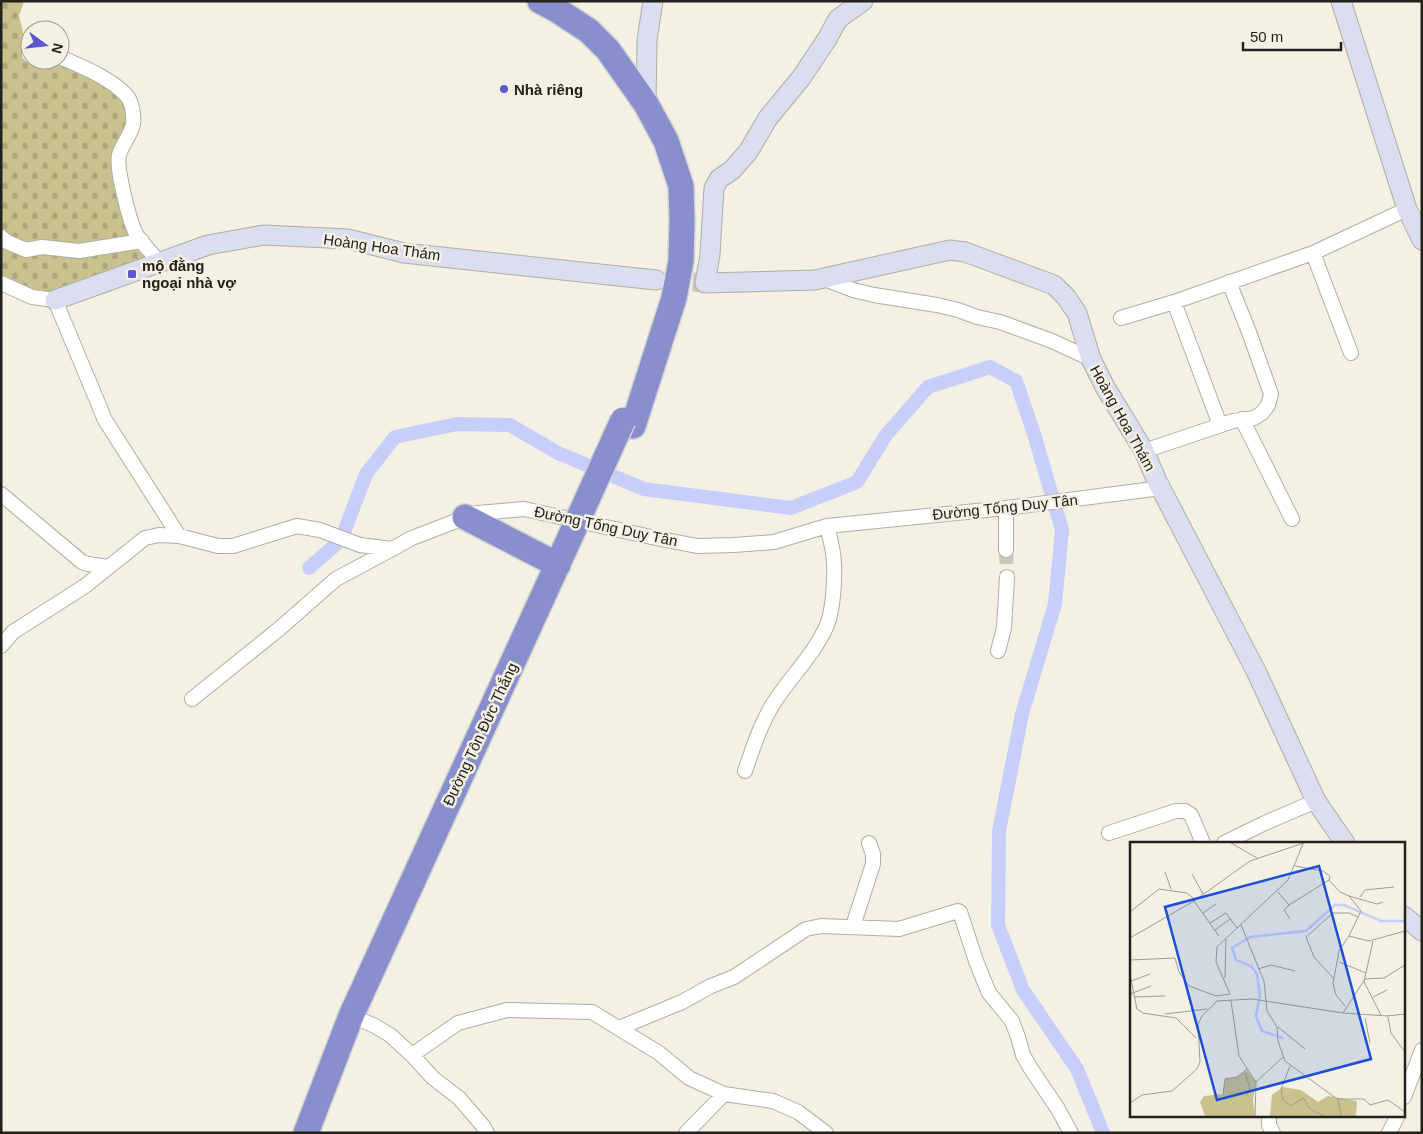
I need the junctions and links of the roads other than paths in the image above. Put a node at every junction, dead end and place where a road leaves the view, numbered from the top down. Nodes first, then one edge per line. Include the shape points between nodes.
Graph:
1 (540, 1) edge
2 (653, 1) edge
3 (864, 1) edge
4 (1341, 1) edge
5 (70, 61) edge
6 (646, 104) junction
7 (1414, 214) edge
8 (1, 237) edge
9 (1422, 240) edge
10 (142, 241) junction
11 (1313, 253) junction
12 (160, 263) junction
13 (822, 278) junction
14 (656, 280) tunnel mouth
15 (1, 282) edge
16 (1229, 282) junction
17 (55, 300) junction
18 (1174, 302) junction
19 (1120, 318) dead end
20 (1351, 353) dead end
21 (1091, 359) junction
22 (1242, 420) junction
23 (1220, 424) junction
24 (1144, 451) junction
25 (1161, 488) junction
26 (1, 494) edge
27 (1006, 508) junction
28 (465, 517) junction
29 (1292, 518) dead end
30 (827, 526) junction
31 (179, 536) junction
32 (577, 537) junction
33 (392, 549) junction
34 (1006, 550) tunnel mouth
35 (558, 565) junction
36 (108, 567) junction
37 (1006, 578) tunnel mouth
38 (1, 646) edge
39 (998, 651) dead end
40 (192, 699) dead end
41 (745, 771) dead end
42 (1316, 801) junction
43 (1109, 833) dead end
44 (1203, 842) edge
45 (1226, 842) edge
46 (1344, 842) edge
47 (870, 843) dead end
48 (1406, 918) edge
49 (853, 926) junction
50 (1422, 931) edge
51 (366, 1022) junction
52 (619, 1028) junction
53 (1422, 1050) edge
54 (412, 1054) junction
55 (1406, 1092) edge
56 (724, 1094) junction
57 (1269, 1116) edge
58 (1398, 1116) edge
59 (306, 1133) edge
60 (324, 1133) edge
61 (487, 1133) edge
62 (686, 1133) edge
63 (826, 1133) edge
64 (1071, 1133) edge
65 (1273, 1133) edge
66 (1389, 1133) edge

1 - 6 highway, Đường Tôn Đức Thắng via 588,32 608,50
2 - 6 street via 647,40
3 - 13 street, Hoàng Hoa Thám via 838,19 748,152 714,188 705,283
4 - 7 street
5 - 10 street via 98,74 128,96 133,124 119,156 119,166 136,235
6 - 32 highway, Đường Tôn Đức Thắng, bridge via 666,141 681,186 681,261 661,339
7 - 9 street
7 - 11 street
8 - 10 street via 26,250 42,247 79,251
10 - 12 street
11 - 16 street
11 - 20 street
12 - 14 street, Hoàng Hoa Thám via 208,245 264,235 348,239 404,253
12 - 17 street, Hoàng Hoa Thám
13 - 21 street via 853,290 958,310 1000,322
13 - 21 street, Hoàng Hoa Thám via 950,250 965,252 1054,285 1077,313
15 - 17 street, Hoàng Hoa Thám via 32,297
16 - 18 street
16 - 22 street via 1271,394 1262,413
17 - 31 street via 104,420
18 - 19 street
18 - 23 street
21 - 24 street, Hoàng Hoa Thám
22 - 23 street
22 - 29 street
23 - 24 street
24 - 25 street, Hoàng Hoa Thám
25 - 27 street, Đường Tống Duy Tân
25 - 42 street, Hoàng Hoa Thám via 1256,671
26 - 36 street via 82,562
27 - 30 street, Đường Tống Duy Tân
27 - 34 street
28 - 30 street, Đường Tống Duy Tân via 524,509 697,546 774,542
28 - 33 street, Đường Tống Duy Tân
28 - 35 highway
30 - 41 street via 834,563 828,623 812,652 773,704 757,734
31 - 33 street via 218,546 233,546 297,526 320,530 360,545
31 - 36 street via 145,538
32 - 35 highway, Đường Tôn Đức Thắng
32 - 51 highway, Đường Tôn Đức Thắng
33 - 40 street, Đường Tống Duy Tân via 336,579
35 - 59 highway, Đường Tôn Đức Thắng via 351,1016
36 - 38 street via 85,586 13,632
37 - 39 street via 1004,628
42 - 45 street
42 - 46 street, Hoàng Hoa Thám
43 - 44 street via 1176,811 1191,815
47 - 49 street via 873,864
48 - 50 street
49 - 52 street via 806,929 734,977
49 - 64 street via 899,929 960,912 989,993 1012,1021 1030,1069
51 - 54 street via 390,1035
51 - 60 highway, Đường Tôn Đức Thắng
52 - 54 street via 592,1012 507,1010 458,1023
52 - 56 street via 659,1053 689,1078
53 - 55 street
54 - 61 street via 433,1078 459,1098
56 - 62 street
56 - 63 street via 773,1101 798,1112
57 - 65 street
58 - 66 street

